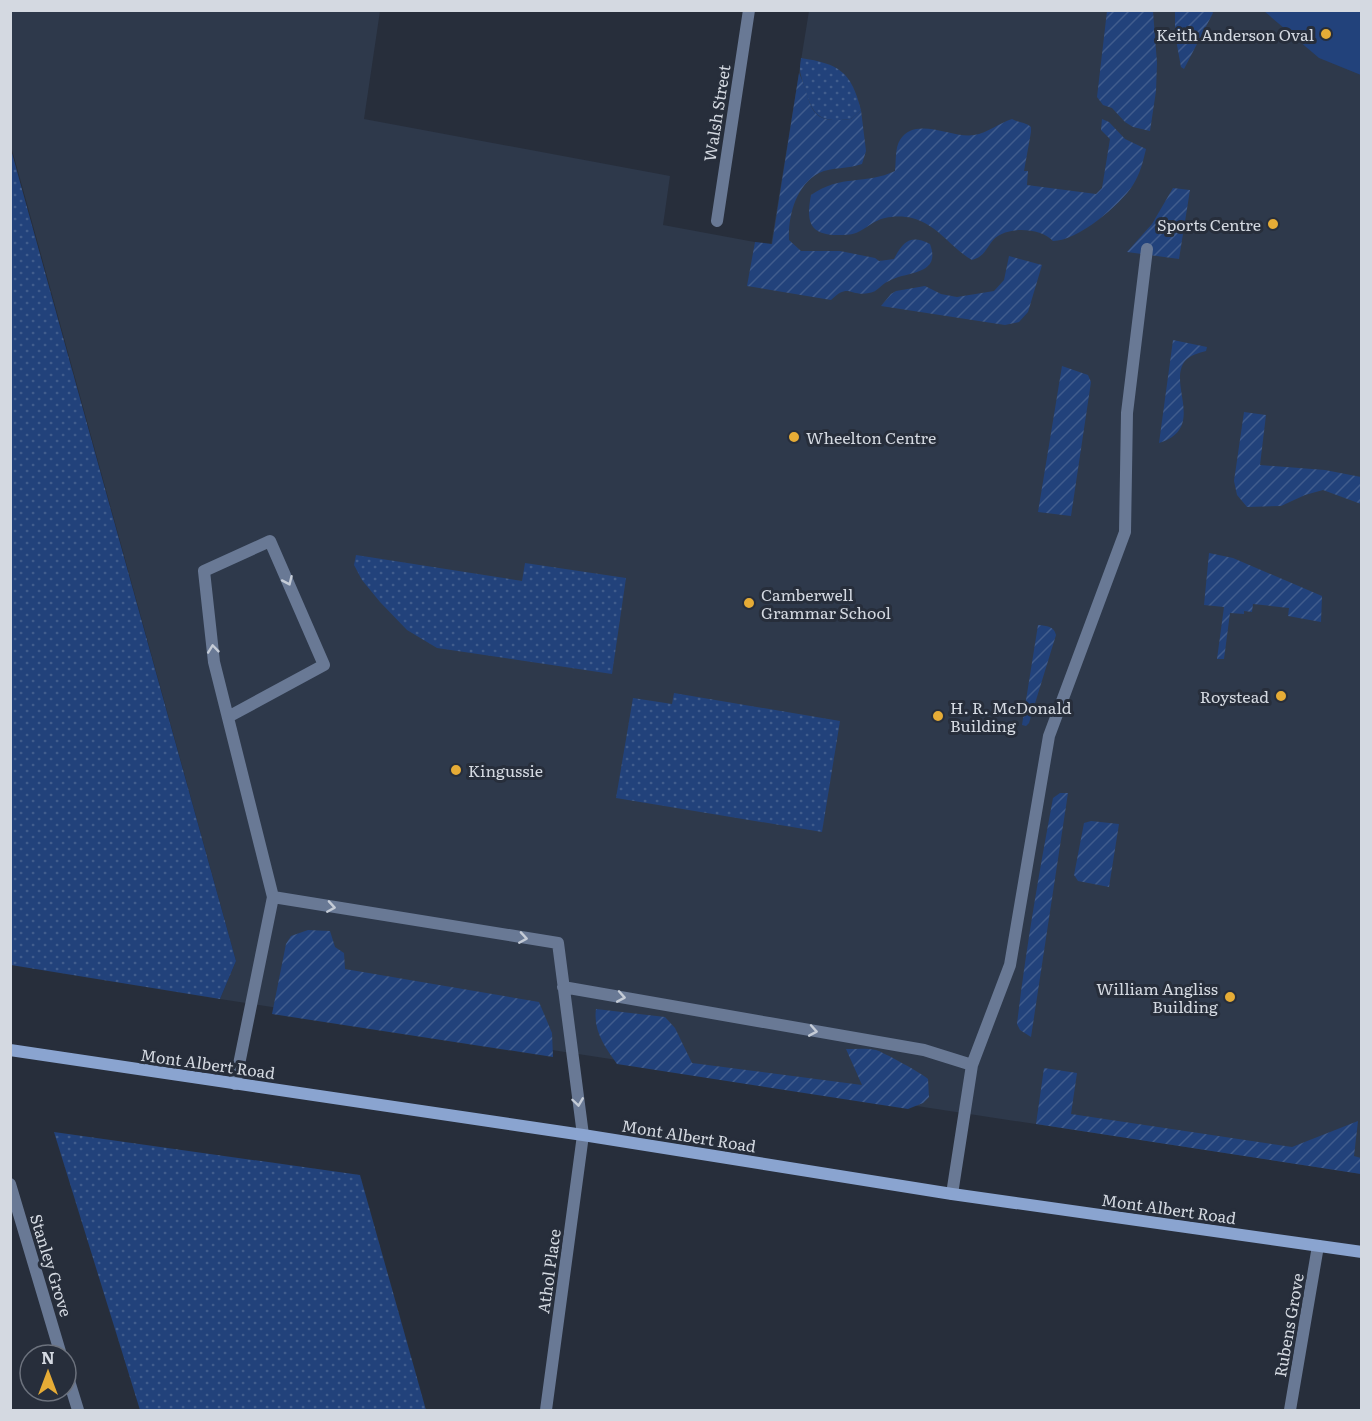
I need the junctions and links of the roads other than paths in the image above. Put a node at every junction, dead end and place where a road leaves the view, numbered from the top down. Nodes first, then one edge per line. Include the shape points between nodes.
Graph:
1 (748, 10) edge
2 (717, 221) dead end
3 (1147, 249) dead end
4 (227, 712) junction
5 (273, 897) junction
6 (563, 987) junction
7 (10, 1050) edge
8 (972, 1065) junction
9 (235, 1084) junction
10 (583, 1135) junction
11 (10, 1184) edge
12 (952, 1194) junction
13 (1318, 1246) junction
14 (1362, 1252) edge
15 (57, 1343) edge
16 (546, 1410) edge
17 (1290, 1410) edge

1 - 2 street, Walsh Street
3 - 8 street via 1126,413 1125,532 1049,736 1010,965
4 -> 4 street via 214,662 204,571 270,541 324,665
4 - 5 street
5 -> 6 street, Athol Place via 558,943
5 - 9 street
6 -> 8 street via 924,1050
6 -> 10 street, Athol Place
7 - 9 main road, Mont Albert Road
8 - 12 street
9 - 10 main road, Mont Albert Road
10 - 12 main road, Mont Albert Road
10 - 16 street, Athol Place
11 - 15 street, Stanley Grove
12 - 13 main road, Mont Albert Road
13 - 14 main road, Mont Albert Road
13 - 17 street, Rubens Grove

